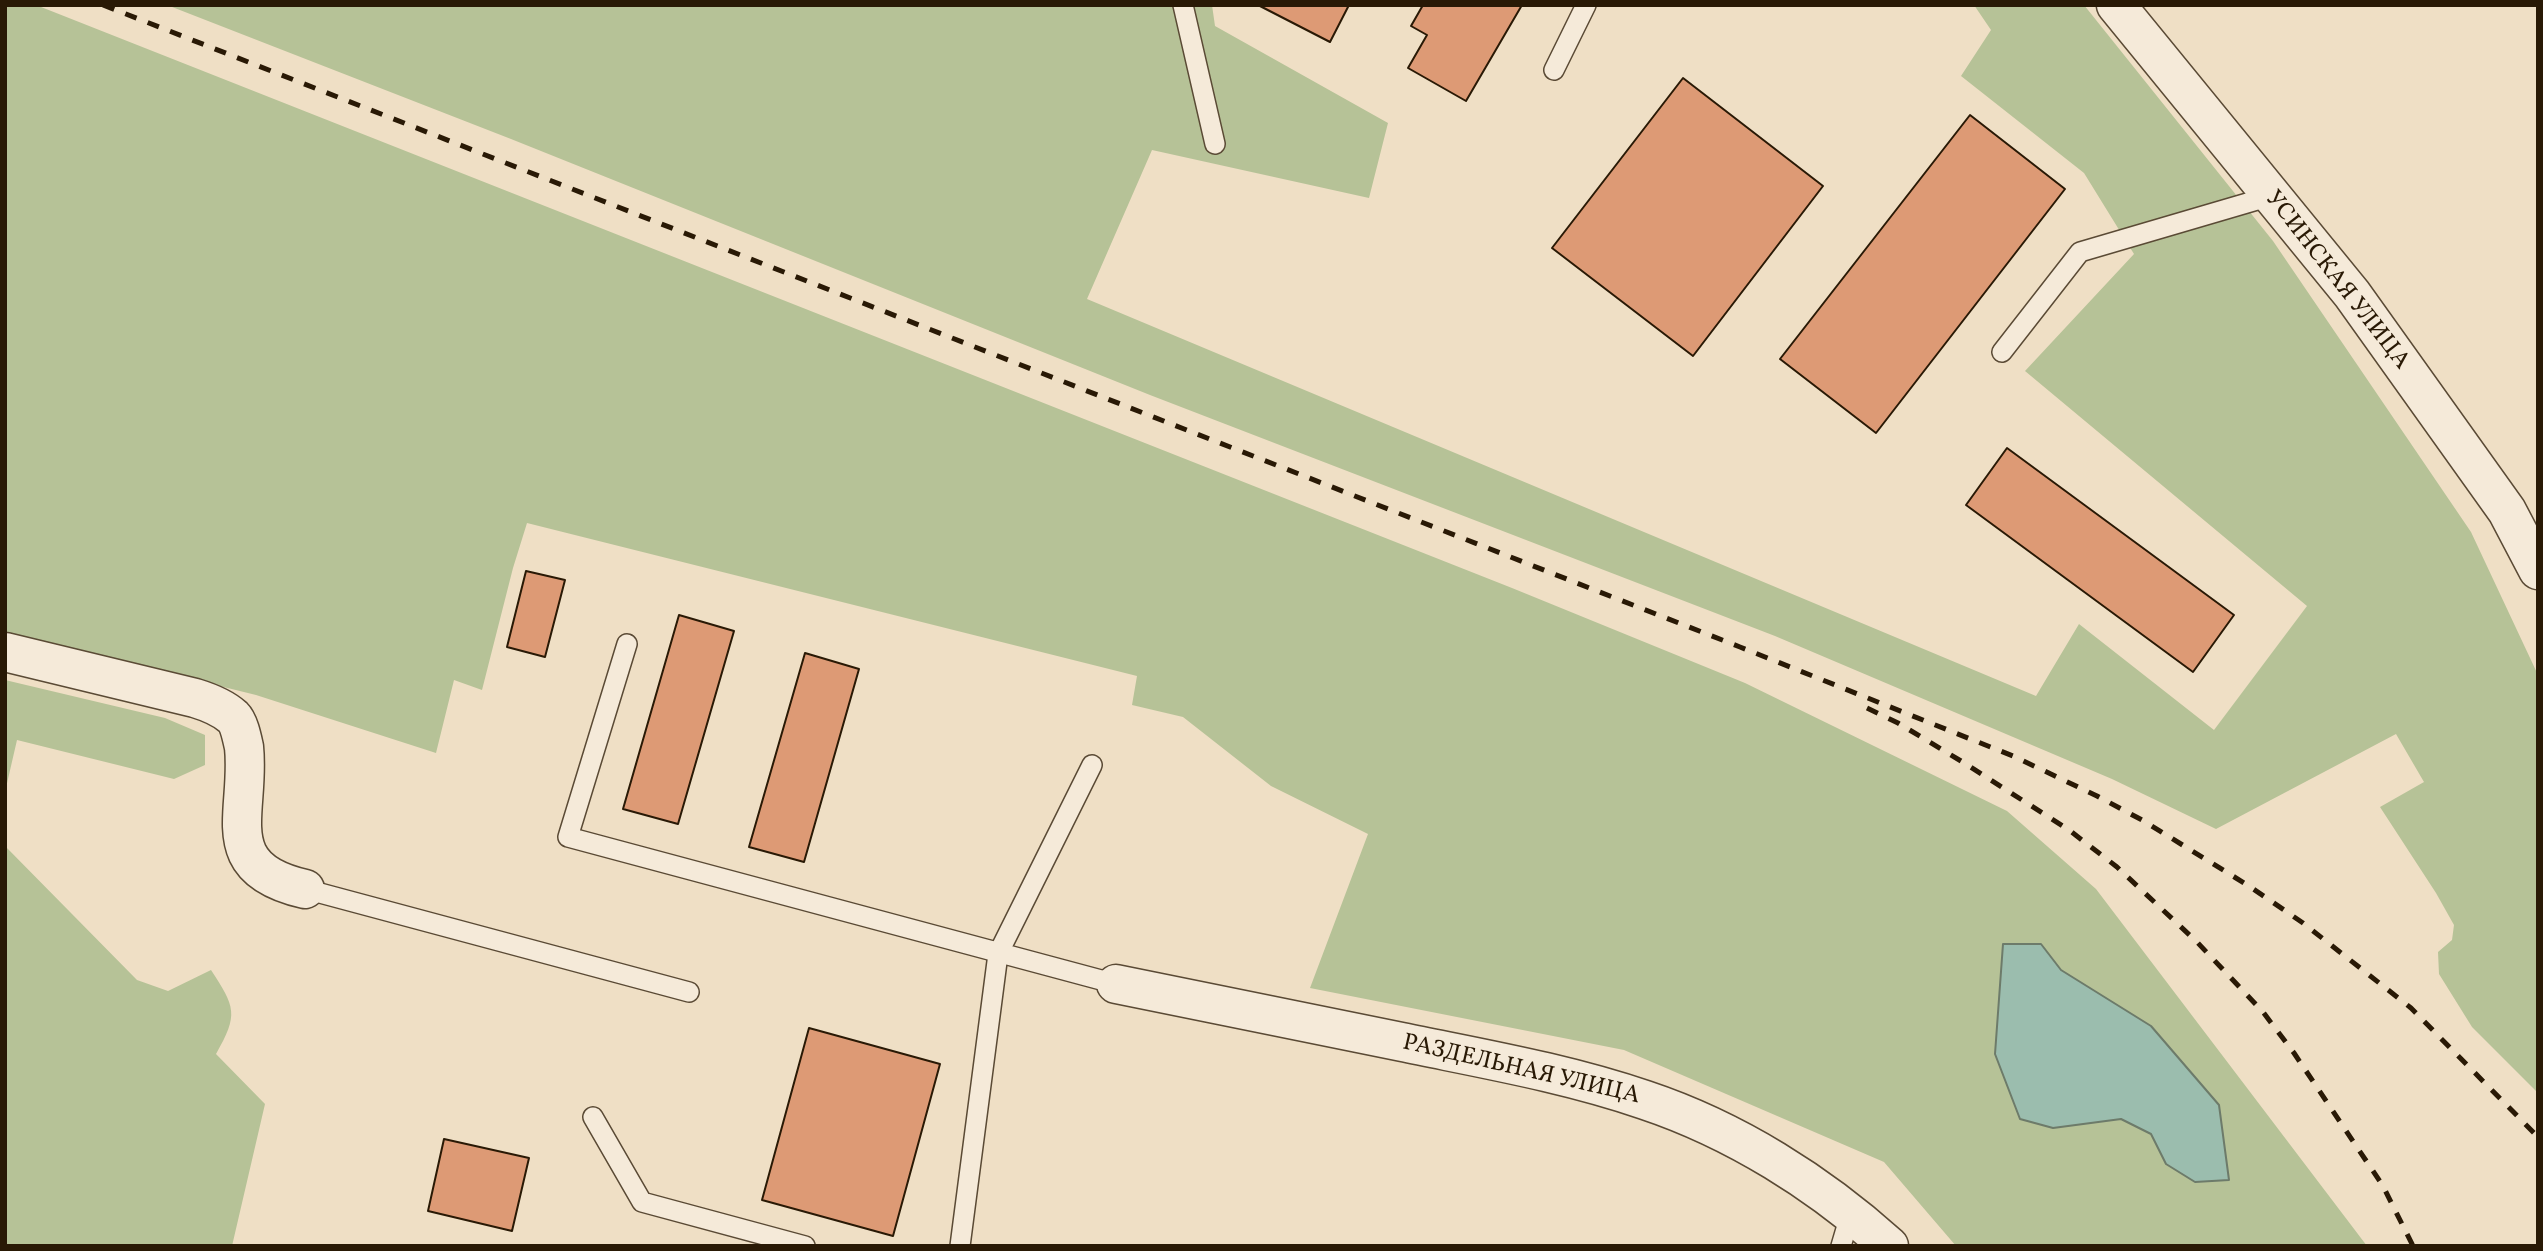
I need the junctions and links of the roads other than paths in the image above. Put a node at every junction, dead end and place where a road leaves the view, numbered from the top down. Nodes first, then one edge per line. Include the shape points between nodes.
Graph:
1 (1183, 5) edge
2 (1586, 5) edge
3 (2116, 5) edge
4 (1554, 70) dead end
5 (1215, 144) dead end
6 (2271, 196) junction
7 (2002, 352) dead end
8 (2538, 570) edge
9 (626, 644) dead end
10 (5, 652) edge
11 (1092, 765) dead end
12 (305, 889) joint
13 (998, 954) junction
14 (1116, 984) joint
15 (689, 992) dead end
16 (593, 1117) dead end
17 (1846, 1229) edge
18 (805, 1246) edge
19 (960, 1246) edge
20 (1889, 1246) edge

1 - 5 lane
2 - 4 lane
3 - 6 street, УСИНСКАЯ УЛИЦА
6 - 7 lane via 2080,252
6 - 8 street, УСИНСКАЯ УЛИЦА via 2352,294 2499,500
9 - 13 lane via 568,837
10 - 12 street via 195,698 217,705 235,719 246,765 242,842 268,877
11 - 13 lane
12 - 15 lane
13 - 14 lane
13 - 19 lane
14 - 17 street, РАЗДЕЛЬНАЯ УЛИЦА via 1513,1065 1647,1100 1728,1135 1784,1166
16 - 18 lane via 642,1202
17 - 20 street, РАЗДЕЛЬНАЯ УЛИЦА

